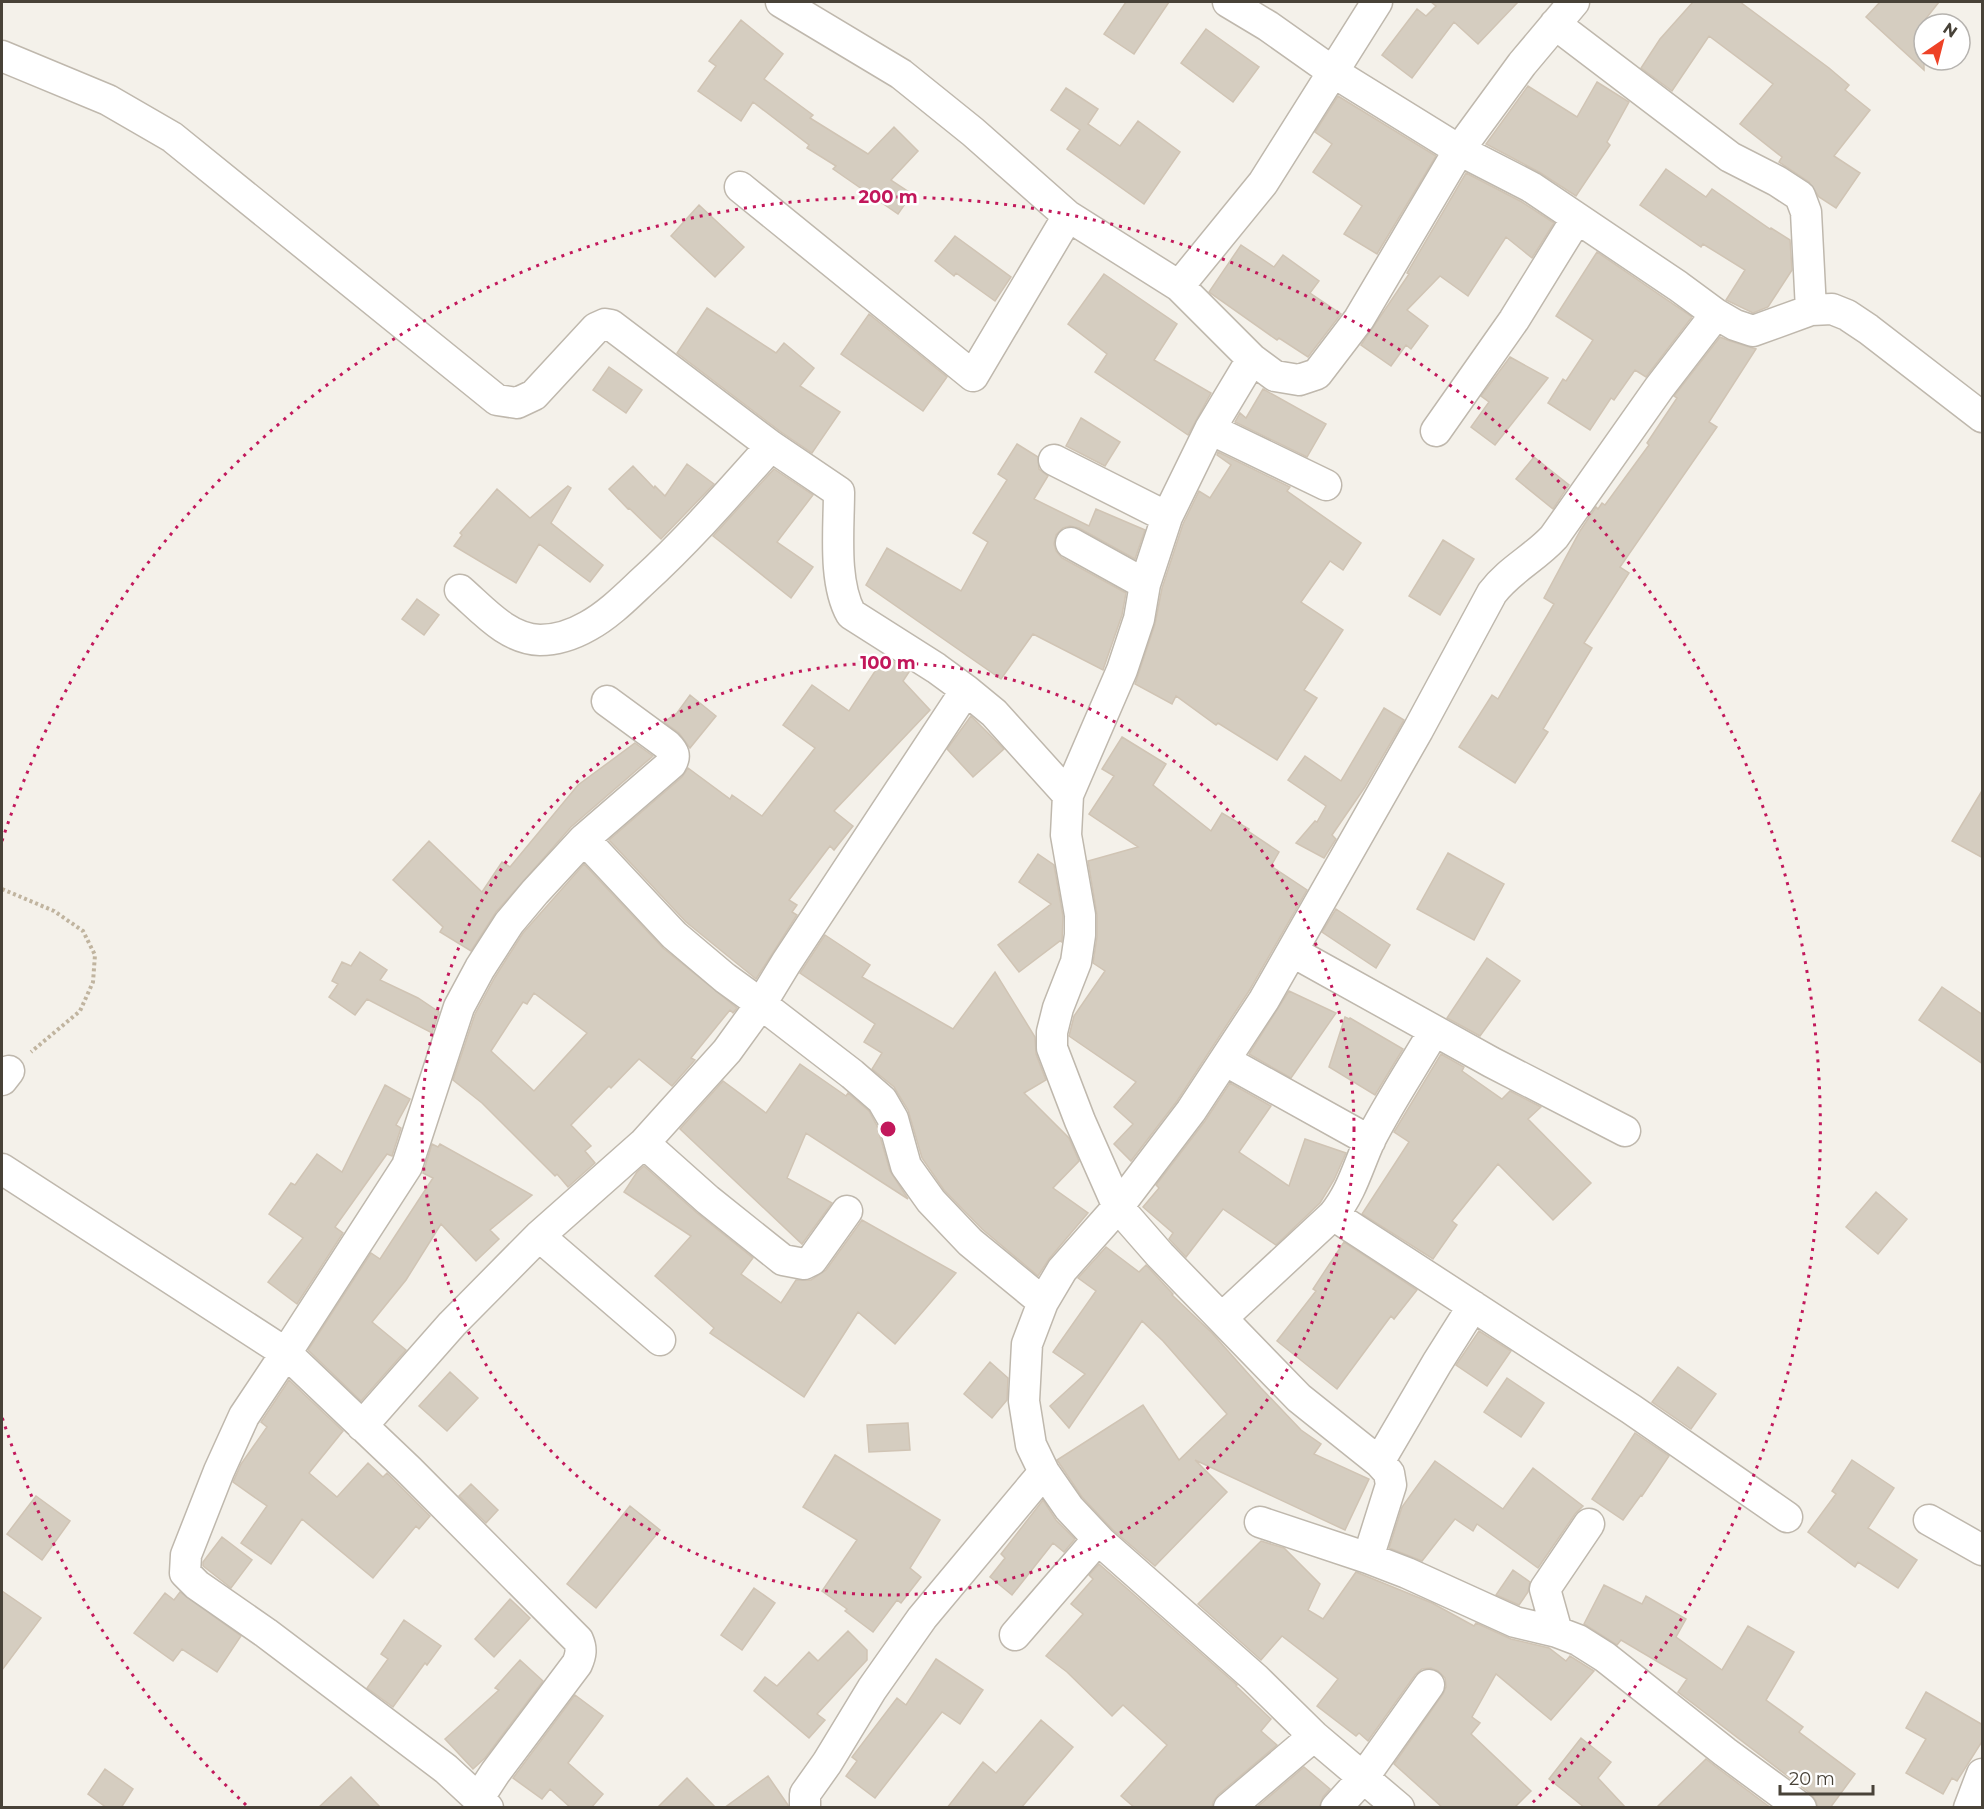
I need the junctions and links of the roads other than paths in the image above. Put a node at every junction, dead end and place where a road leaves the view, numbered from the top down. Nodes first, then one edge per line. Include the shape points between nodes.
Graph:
1 (781, 2) edge
2 (1228, 2) edge
3 (1377, 2) edge
4 (1565, 13) edge
5 (2, 57) edge
6 (1333, 72) junction
7 (1459, 150) junction
8 (740, 187) dead end
9 (1068, 216) junction
10 (1577, 218) junction
11 (1179, 286) junction
12 (1810, 310) junction
13 (1716, 314) junction
14 (1252, 359) junction
15 (1983, 417) edge
16 (1210, 429) junction
17 (1436, 431) dead end
18 (771, 446) junction
19 (1054, 460) dead end
20 (1326, 485) dead end
21 (1167, 517) junction
22 (1071, 543) dead end
23 (1145, 584) junction
24 (460, 590) dead end
25 (966, 690) junction
26 (607, 701) dead end
27 (1068, 795) junction
28 (584, 839) junction
29 (1293, 952) junction
30 (761, 1004) junction
31 (1434, 1031) junction
32 (1226, 1061) junction
33 (1625, 1131) dead end
34 (1370, 1141) junction
35 (644, 1143) junction
36 (2, 1169) edge
37 (1118, 1207) junction
38 (847, 1211) dead end
39 (1333, 1215) junction
40 (539, 1236) junction
41 (1043, 1302) junction
42 (1473, 1306) junction
43 (1222, 1318) junction
44 (660, 1340) dead end
45 (286, 1353) junction
46 (362, 1426) junction
47 (1379, 1462) junction
48 (1044, 1472) junction
49 (1787, 1517) dead end
50 (1929, 1520) dead end
51 (1260, 1522) dead end
52 (1589, 1524) dead end
53 (1098, 1539) junction
54 (1983, 1550) edge
55 (1368, 1558) junction
56 (1557, 1632) junction
57 (1015, 1635) dead end
58 (1430, 1685) dead end
59 (1314, 1736) junction
60 (1983, 1774) edge
61 (1363, 1778) junction
62 (483, 1803) edge
63 (805, 1808) edge
64 (1229, 1808) edge
65 (1336, 1808) edge
66 (1400, 1808) edge
67 (1801, 1808) edge
68 (1969, 1808) edge

1 - 9 street via 901,74
2 - 6 street
3 - 6 street
4 - 7 street
4 - 12 street via 1730,157 1800,196 1806,212
5 - 18 street via 108,99 172,137 497,400 517,403 534,394 596,328 611,325
6 - 7 street
6 - 11 street via 1263,183
7 - 10 street via 1531,188
7 - 14 street via 1359,320 1317,374 1299,380 1275,376
8 - 9 street via 973,376
9 - 11 street
10 - 13 street
10 - 17 street via 1514,320
11 - 14 street
12 - 13 street via 1753,331
12 - 15 street via 1832,309 1847,315
13 - 29 street via 1554,537 1492,593
14 - 16 street
16 - 20 street
16 - 21 street
18 - 24 street via 667,559 620,603 588,626 562,637 525,637 508,632
18 - 25 street via 839,492 843,600 851,614
19 - 21 street
21 - 23 street
22 - 23 street
23 - 27 street via 1139,620 1122,670
25 - 27 street via 994,713
25 - 30 street
26 - 28 street via 667,745 674,759
27 - 37 street via 1066,835 1080,935 1076,962 1052,1032 1052,1048
28 - 30 street via 674,935
28 - 45 street via 509,923 480,968 459,1007 407,1166
29 - 31 street
29 - 32 street
30 - 35 street via 726,1051
30 - 41 street via 882,1100 893,1119 906,1166 931,1201 970,1242
31 - 33 street
31 - 34 street
32 - 34 street
32 - 37 street
34 - 39 street via 1352,1186
35 - 38 street via 783,1260 804,1264 812,1260
35 - 40 street
36 - 45 street
37 - 41 street via 1062,1270
37 - 43 street
39 - 42 street
39 - 43 street
40 - 44 street
40 - 46 street via 452,1324
41 - 48 street via 1027,1344 1024,1401 1031,1445
42 - 47 street
42 - 49 street
43 - 47 street via 1299,1398
45 - 46 street
45 - 62 street via 244,1416 186,1555 185,1573 446,1769
46 - 62 street via 580,1646 577,1664 495,1773
47 - 55 street via 1389,1473 1391,1485
48 - 53 street via 1069,1508
48 - 63 street via 909,1636 806,1794
50 - 54 street
51 - 55 street
52 - 56 street via 1545,1589
53 - 57 street
53 - 59 street via 1255,1678
55 - 56 street via 1515,1622
56 - 67 street via 1605,1657
58 - 61 street
59 - 61 street
59 - 64 street
60 - 68 street
61 - 65 street
61 - 66 street

